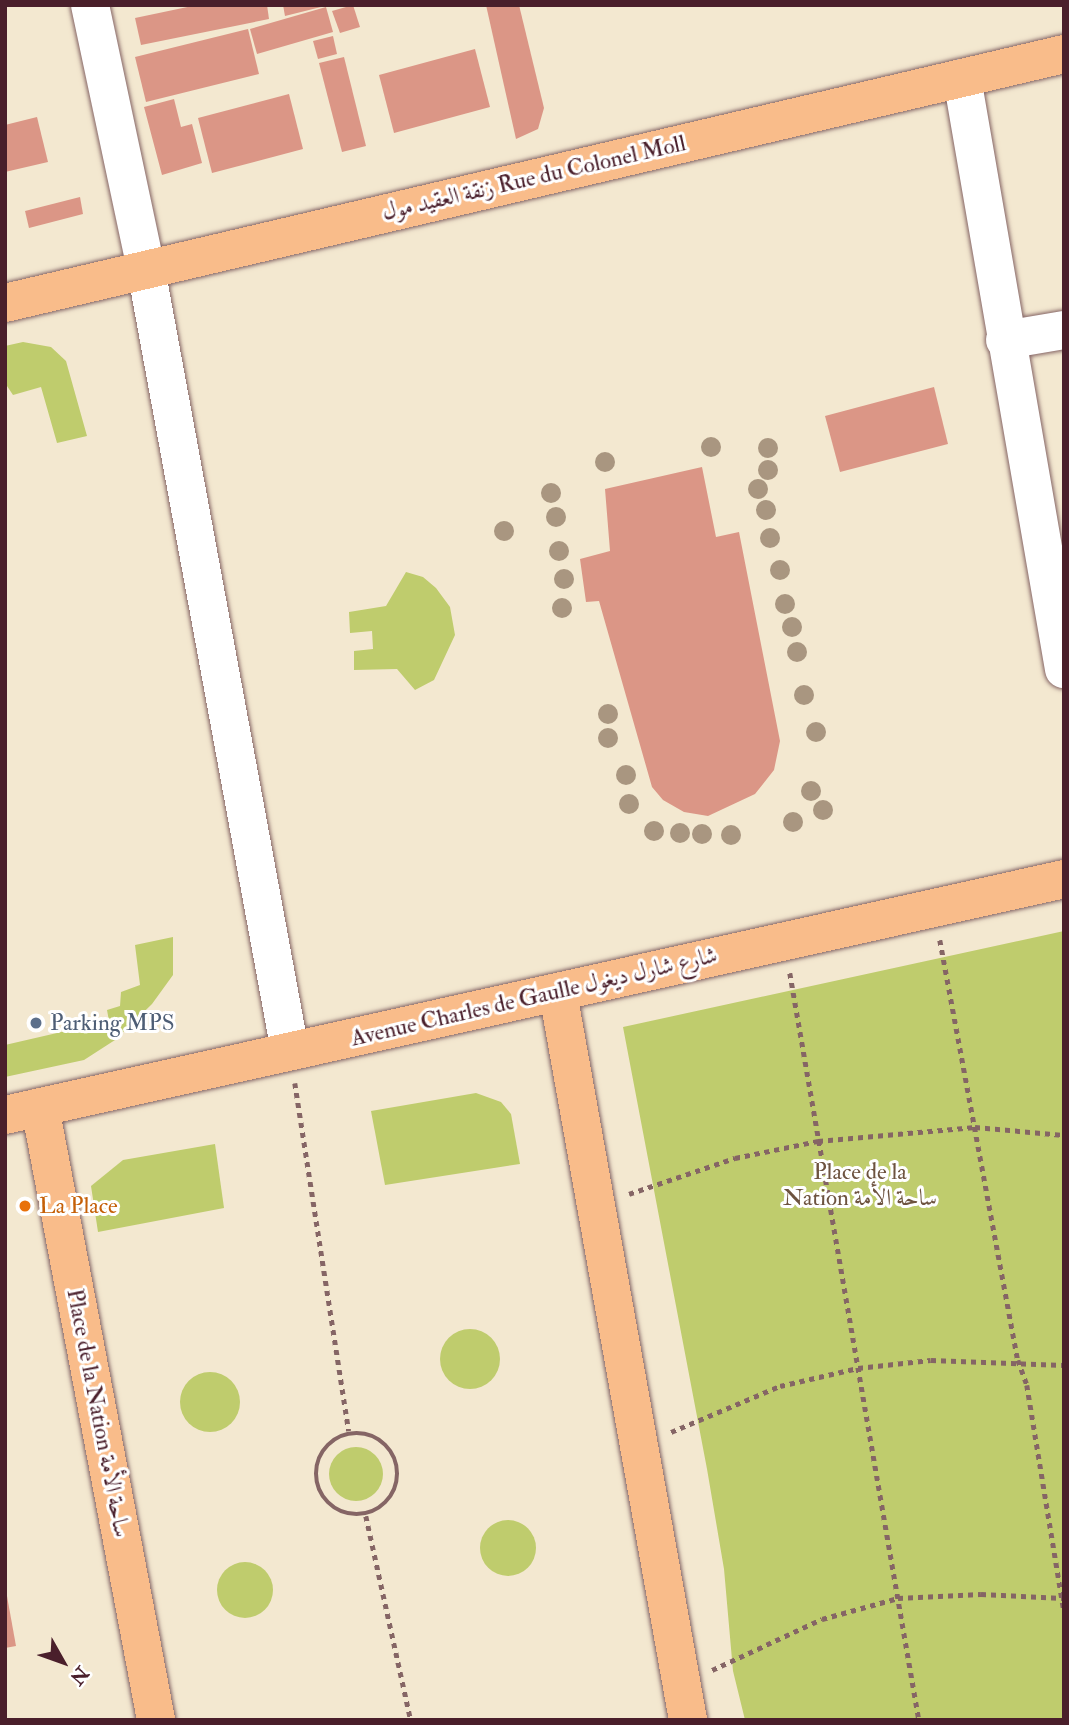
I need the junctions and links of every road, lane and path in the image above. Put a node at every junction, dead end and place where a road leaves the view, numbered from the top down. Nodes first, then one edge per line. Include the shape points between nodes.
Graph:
1 (90, 5) edge
2 (1064, 54) edge
3 (962, 78) junction
4 (146, 269) junction
5 (5, 303) edge
6 (1064, 330) edge
7 (1005, 340) junction
8 (1064, 669) edge
9 (1064, 879) edge
10 (935, 908) junction
11 (785, 941) junction
12 (558, 993) junction
13 (290, 1051) junction
14 (23, 1111) edge
15 (975, 1127) junction
16 (1064, 1135) edge
17 (818, 1141) junction
18 (595, 1205) junction
19 (1018, 1360) junction
20 (1064, 1365) edge
21 (858, 1368) junction
22 (349, 1432) junction
23 (639, 1446) junction
24 (366, 1516) junction
25 (898, 1598) junction
26 (1063, 1598) edge
27 (1064, 1611) edge
28 (681, 1681) junction
29 (156, 1720) edge
30 (411, 1720) edge
31 (688, 1720) edge
32 (919, 1720) edge

1 - 4 street
2 - 3 main road, زنقة العقيد مول Rue du Colonel Moll
3 - 4 main road, زنقة العقيد مول Rue du Colonel Moll
3 - 7 street
4 - 5 main road, زنقة العقيد مول Rue du Colonel Moll
4 - 13 street
6 - 7 street
7 - 8 street
9 - 10 main road, Avenue Charles de Gaulle شارع شارل ديغول
10 - 11 main road, Avenue Charles de Gaulle شارع شارل ديغول
10 - 15 path
11 - 12 main road, Avenue Charles de Gaulle شارع شارل ديغول
11 - 17 path
12 - 13 main road, Avenue Charles de Gaulle شارع شارل ديغول
12 - 18 main road
13 - 14 main road, Avenue Charles de Gaulle شارع شارل ديغول
13 - 22 path
14 - 29 main road, Place de la Nation ساحة الأمة
15 - 16 path
15 - 17 path
15 - 19 path
17 - 18 path via 735,1158
17 - 21 path
18 - 23 main road
19 - 20 path
19 - 21 path via 931,1360
19 - 26 path via 1027,1385
21 - 23 path via 780,1386
21 - 25 path
22 - 24 path via 365,1433 393,1452 398,1484 382,1507
22 - 24 path via 331,1440 315,1465 321,1498 348,1514
23 - 28 main road
24 - 30 path
25 - 26 path via 981,1594
25 - 28 path via 822,1619 743,1658
25 - 32 path
26 - 27 path
28 - 31 main road

